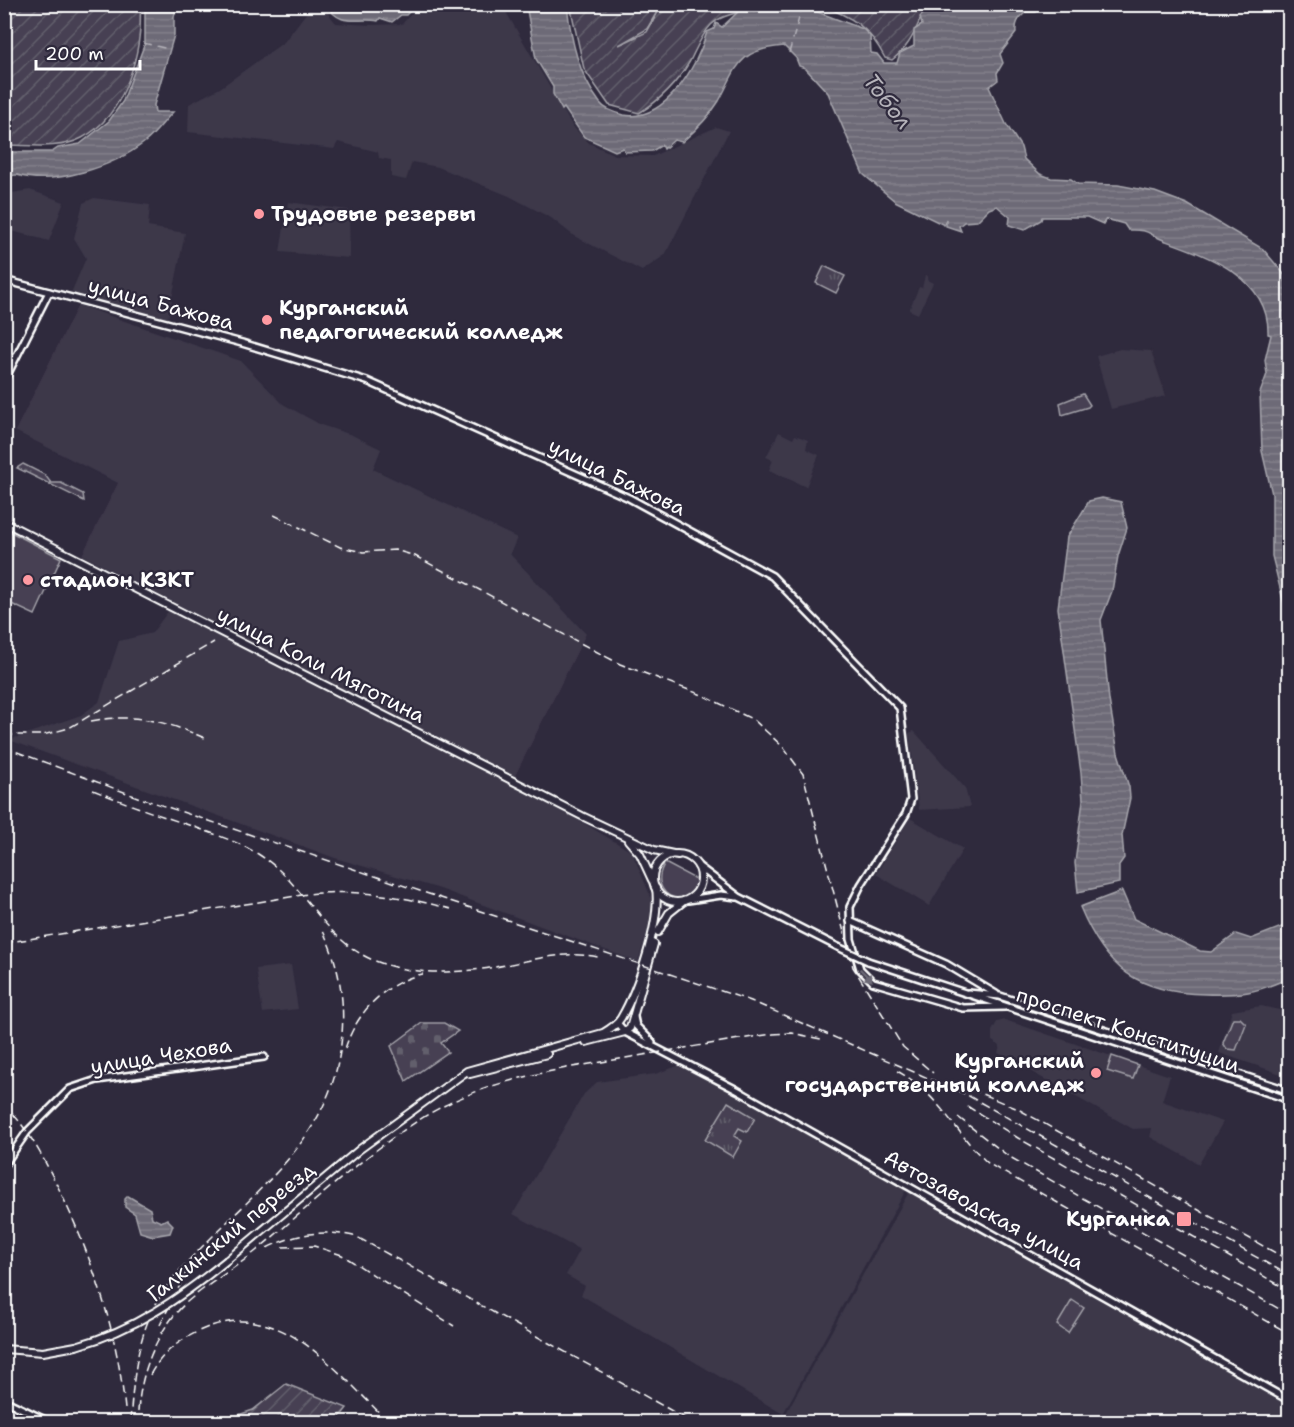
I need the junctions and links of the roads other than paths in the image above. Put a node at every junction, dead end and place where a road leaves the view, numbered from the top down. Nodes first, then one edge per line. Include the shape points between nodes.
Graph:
1 (4, 280) edge
2 (49, 292) junction
3 (4, 381) edge
4 (4, 522) edge
5 (623, 836) junction
6 (678, 855) junction
7 (698, 866) junction
8 (655, 886) junction
9 (739, 897) junction
10 (686, 901) junction
11 (850, 921) junction
12 (963, 976) junction
13 (959, 992) junction
14 (1000, 996) junction
15 (1026, 1005) junction
16 (1005, 1007) junction
17 (634, 1010) junction
18 (1024, 1013) junction
19 (617, 1023) junction
20 (628, 1033) junction
21 (661, 1048) junction
22 (264, 1057) dead end
23 (1212, 1065) junction
24 (1209, 1074) junction
25 (453, 1081) junction
26 (1290, 1091) edge
27 (1290, 1100) edge
28 (4, 1165) edge
29 (4, 1349) edge
30 (4, 1400) edge
31 (1290, 1401) edge
32 (49, 1422) edge

1 - 2 main road, улица Бажова
2 - 3 main road
2 - 11 main road, улица Бажова via 367,381 629,498 772,576 900,708 909,807 855,894
4 - 5 main road, улица Коли Мяготина
5 - 6 main road, улица Коли Мяготина
5 - 8 main road, улица Коли Мяготина via 637,850
6 - 7 main road via 690,858
6 - 8 main road via 658,864
7 - 9 main road, проспект Конституции
7 - 10 main road via 701,884
8 - 10 main road via 665,899
8 - 19 main road via 658,908 654,933
9 - 10 main road, проспект Конституции via 720,895
9 - 13 main road, проспект Конституции, bridge via 868,961
10 - 17 main road via 669,913 659,927
11 - 12 main road via 946,964
11 -> 16 main road via 856,959 862,974 870,980 967,1009
12 - 13 main road via 969,985
12 - 14 main road
13 - 14 main road, проспект Конституции
13 - 16 main road, проспект Конституции
14 - 15 main road, проспект Конституции
15 - 18 main road
15 - 23 main road, проспект Конституции
16 - 18 main road, проспект Конституции
17 - 20 main road
17 - 21 main road via 636,1026
18 - 24 main road, проспект Конституции
19 - 20 main road
19 - 25 main road, Галкинский переезд via 603,1033 480,1066
20 - 21 main road
20 - 25 main road, Галкинский переезд via 616,1033
21 - 31 main road, Автозаводская улица
22 - 28 main road, улица Чехова via 70,1089 16,1146
23 - 24 main road
23 - 26 main road, проспект Конституции
24 - 27 main road, проспект Конституции
25 - 29 main road, Галкинский переезд, bridge via 360,1149 179,1298 146,1319 76,1346 43,1352
30 - 32 main road

